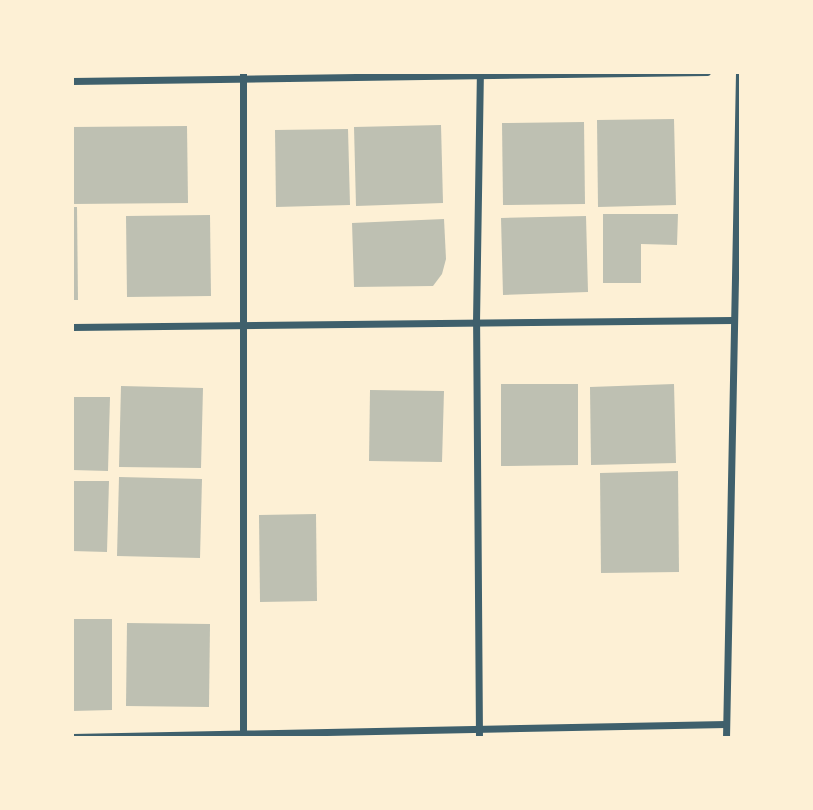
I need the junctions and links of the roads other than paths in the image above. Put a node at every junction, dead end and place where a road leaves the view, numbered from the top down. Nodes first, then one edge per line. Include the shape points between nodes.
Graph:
1 (707, 72) edge
2 (739, 72) edge
3 (480, 73) edge
4 (243, 75) edge
5 (72, 81) edge
6 (733, 320) junction
7 (476, 322) junction
8 (243, 325) junction
9 (72, 327) edge
10 (726, 724) junction
11 (479, 729) junction
12 (243, 736) edge
13 (72, 737) edge
14 (479, 738) edge
15 (726, 738) edge

1 - 3 street
2 - 6 street
3 - 4 street
3 - 7 street
4 - 5 street
4 - 8 street
6 - 7 street
6 - 10 street
7 - 8 street
7 - 11 street
8 - 9 street
8 - 12 street
10 - 11 street
10 - 15 street
11 - 12 street
11 - 14 street
12 - 13 street

